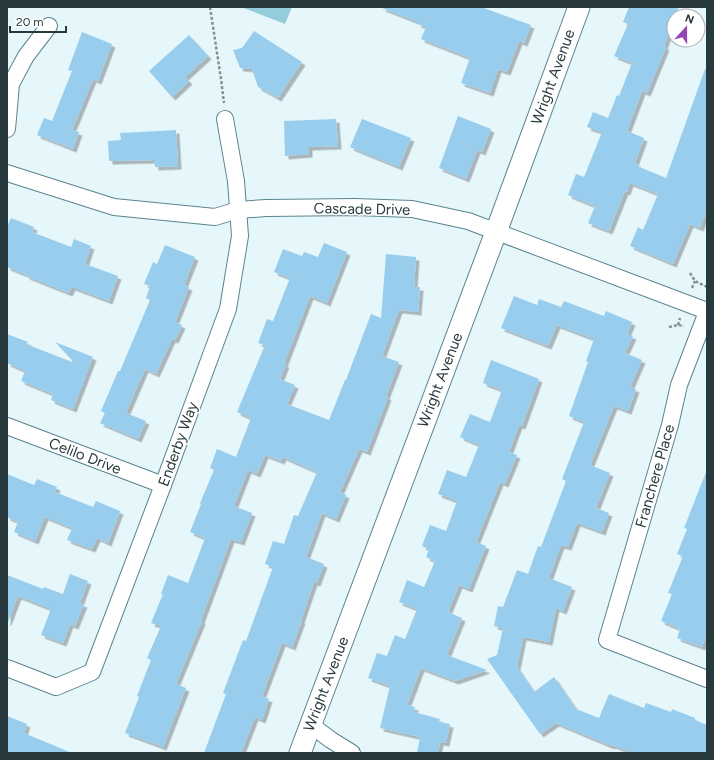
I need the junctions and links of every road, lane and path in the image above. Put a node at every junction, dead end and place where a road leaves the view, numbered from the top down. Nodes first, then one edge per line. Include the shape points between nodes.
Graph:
1 (210, 7) edge
2 (579, 7) edge
3 (49, 26) dead end
4 (225, 119) joint
5 (7, 129) edge
6 (7, 173) edge
7 (238, 210) junction
8 (496, 232) junction
9 (690, 273) dead end
10 (707, 287) edge
11 (707, 312) edge
12 (7, 426) edge
13 (163, 485) junction
14 (7, 668) edge
15 (707, 679) edge
16 (311, 725) junction
17 (300, 753) edge
18 (352, 753) edge

1 - 4 path
2 - 8 street, Wright Avenue
3 - 5 street via 26,56 11,84
4 - 7 street, Enderby Way via 236,181
6 - 7 street, Cascade Drive via 114,207 215,218
7 - 8 street, Cascade Drive via 355,207 412,209 468,221
7 - 13 street, Enderby Way via 240,236 228,309
8 - 11 street, Cascade Drive
8 - 16 street, Wright Avenue
9 - 10 path via 695,281
11 - 15 street, Franchere Place via 679,385 670,425 607,640
12 - 13 street, Celilo Drive
13 - 14 street, Enderby Way via 92,672 56,687
16 - 17 street, Wright Avenue
16 - 18 street

